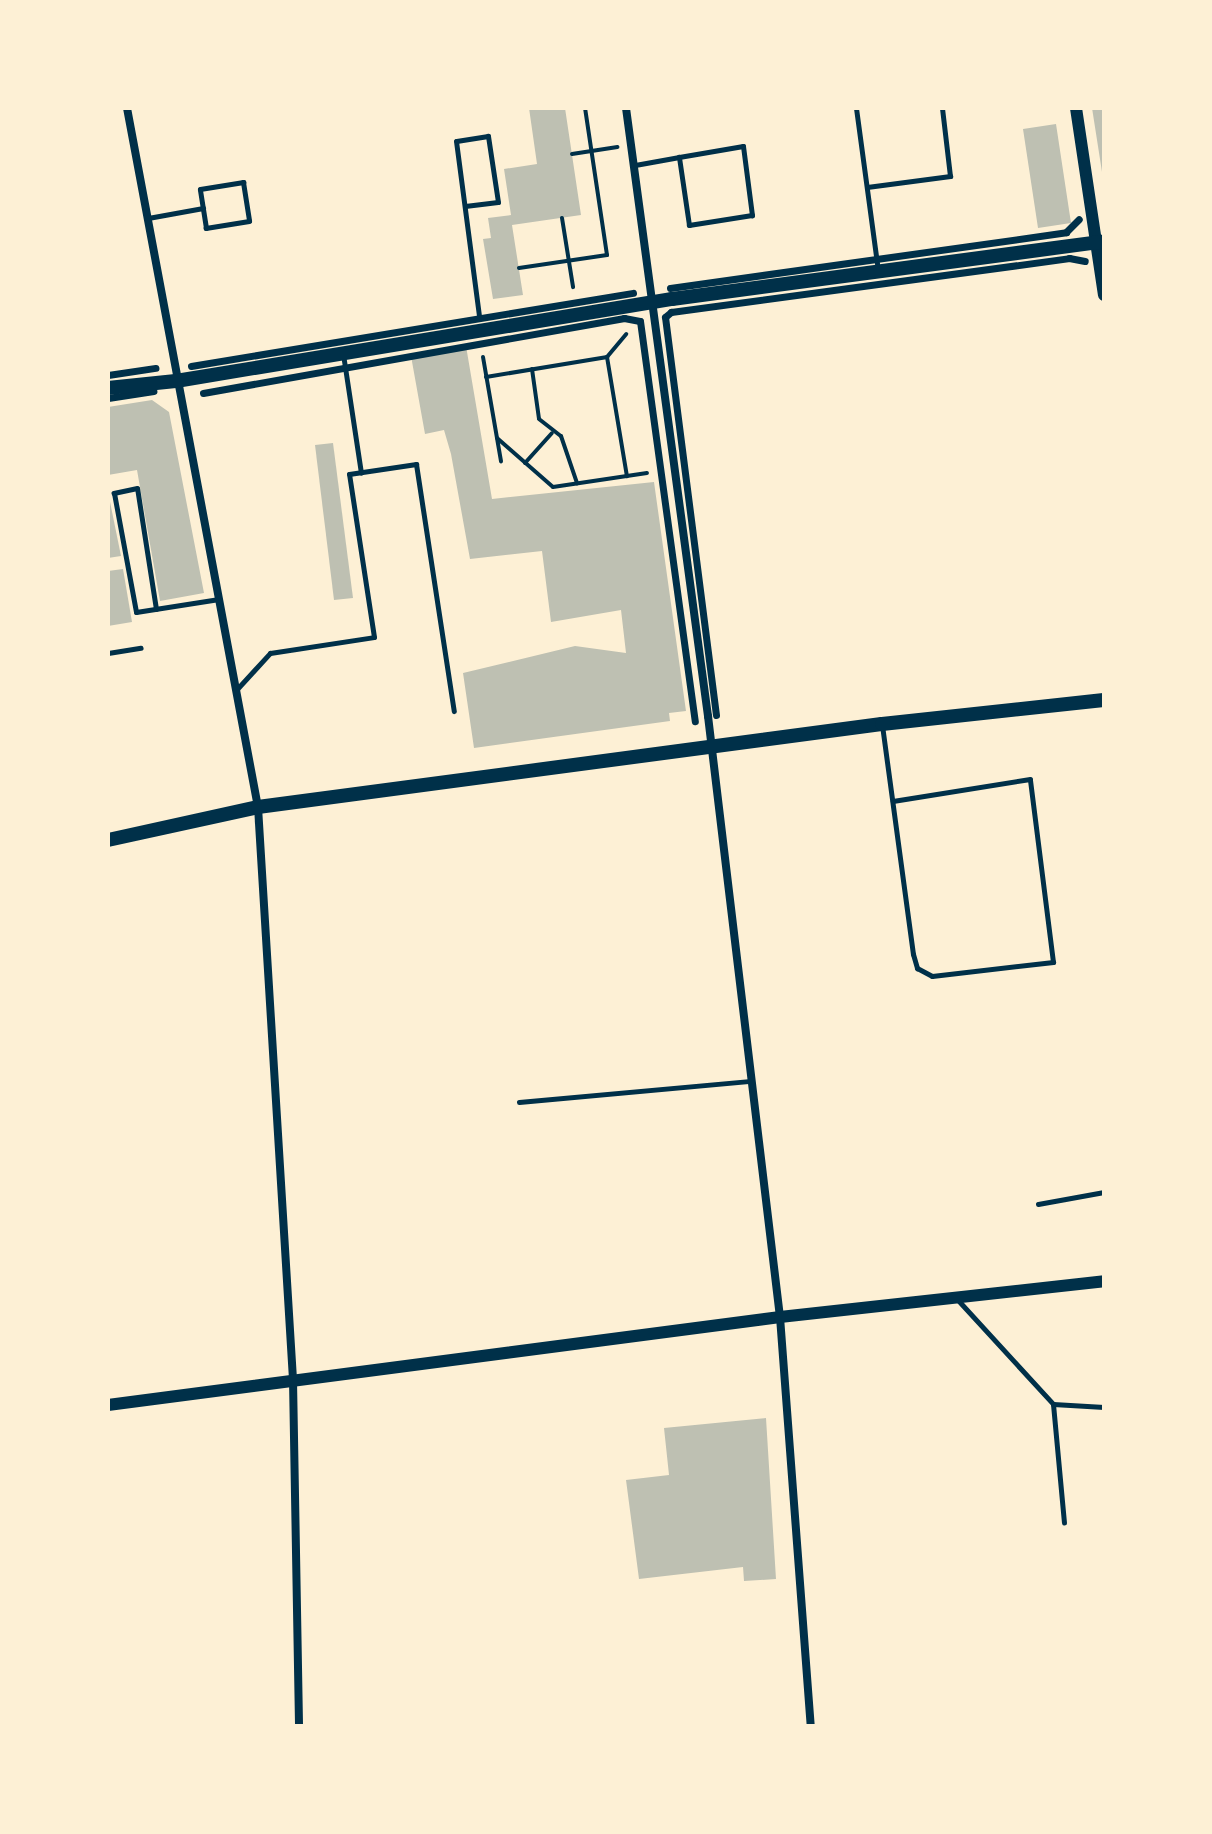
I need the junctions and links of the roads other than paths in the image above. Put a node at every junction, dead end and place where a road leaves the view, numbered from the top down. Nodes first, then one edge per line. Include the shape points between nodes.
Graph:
1 (127, 108) edge
2 (626, 108) edge
3 (856, 108) edge
4 (942, 108) edge
5 (1076, 108) edge
6 (679, 157) junction
7 (634, 166) junction
8 (867, 187) junction
9 (465, 206) junction
10 (203, 208) junction
11 (147, 218) junction
12 (1079, 219) dead end
13 (1100, 241) edge
14 (1085, 261) dead end
15 (878, 265) junction
16 (670, 288) dead end
17 (633, 293) dead end
18 (1104, 295) edge
19 (652, 302) junction
20 (479, 316) junction
21 (344, 360) junction
22 (191, 366) dead end
23 (155, 368) dead end
24 (108, 375) edge
25 (176, 381) junction
26 (108, 388) edge
27 (153, 391) dead end
28 (203, 393) dead end
29 (108, 398) edge
30 (361, 473) junction
31 (219, 599) junction
32 (156, 609) junction
33 (141, 648) dead end
34 (108, 653) edge
35 (236, 689) junction
36 (1104, 700) edge
37 (454, 711) dead end
38 (716, 715) dead end
39 (695, 721) dead end
40 (882, 724) junction
41 (711, 746) junction
42 (893, 801) junction
43 (258, 807) junction
44 (108, 840) edge
45 (752, 1081) junction
46 (519, 1102) dead end
47 (1104, 1192) edge
48 (1038, 1204) dead end
49 (1104, 1281) edge
50 (955, 1298) junction
51 (780, 1317) junction
52 (293, 1380) junction
53 (1053, 1404) junction
54 (108, 1405) edge
55 (1104, 1407) edge
56 (1064, 1522) dead end
57 (299, 1726) edge
58 (811, 1726) edge

1 - 11 street
2 - 7 street
3 - 8 lane
4 - 8 lane via 950,176
5 - 13 street
6 - 6 lane via 743,146 752,215 689,225
6 - 7 lane
7 - 19 street
8 - 15 lane
9 - 9 lane via 456,141 488,136 498,202
9 - 20 lane
10 - 10 lane via 200,189 243,182 249,221 206,228
10 - 11 lane
11 - 25 street
12 - 15 street via 1066,232
13 - 15 main road
13 - 18 street
14 - 38 street via 1069,258 677,311 665,317
15 - 16 street
15 - 19 main road
17 - 20 street
19 - 21 main road
19 - 41 street
20 - 22 street
21 - 25 main road
21 - 28 street
21 - 30 lane
21 - 39 street via 624,318 640,321
23 - 24 street
25 - 26 main road
25 - 31 street
27 - 29 street
30 - 35 lane via 349,474 374,637 270,653
30 - 37 lane via 416,464
31 - 32 lane
31 - 35 street
32 - 32 lane via 136,612 114,493 137,488
33 - 34 lane
35 - 43 street
36 - 40 main road
40 - 41 main road
40 - 42 lane
41 - 43 main road
41 - 45 street
42 - 42 lane via 917,968 932,976 1053,962 1030,779
43 - 44 main road
43 - 52 street
45 - 46 lane
45 - 51 street
47 - 48 lane
49 - 50 street
50 - 51 street
50 - 53 lane
51 - 52 street
51 - 58 street
52 - 54 street
52 - 57 street
53 - 55 lane
53 - 56 lane

